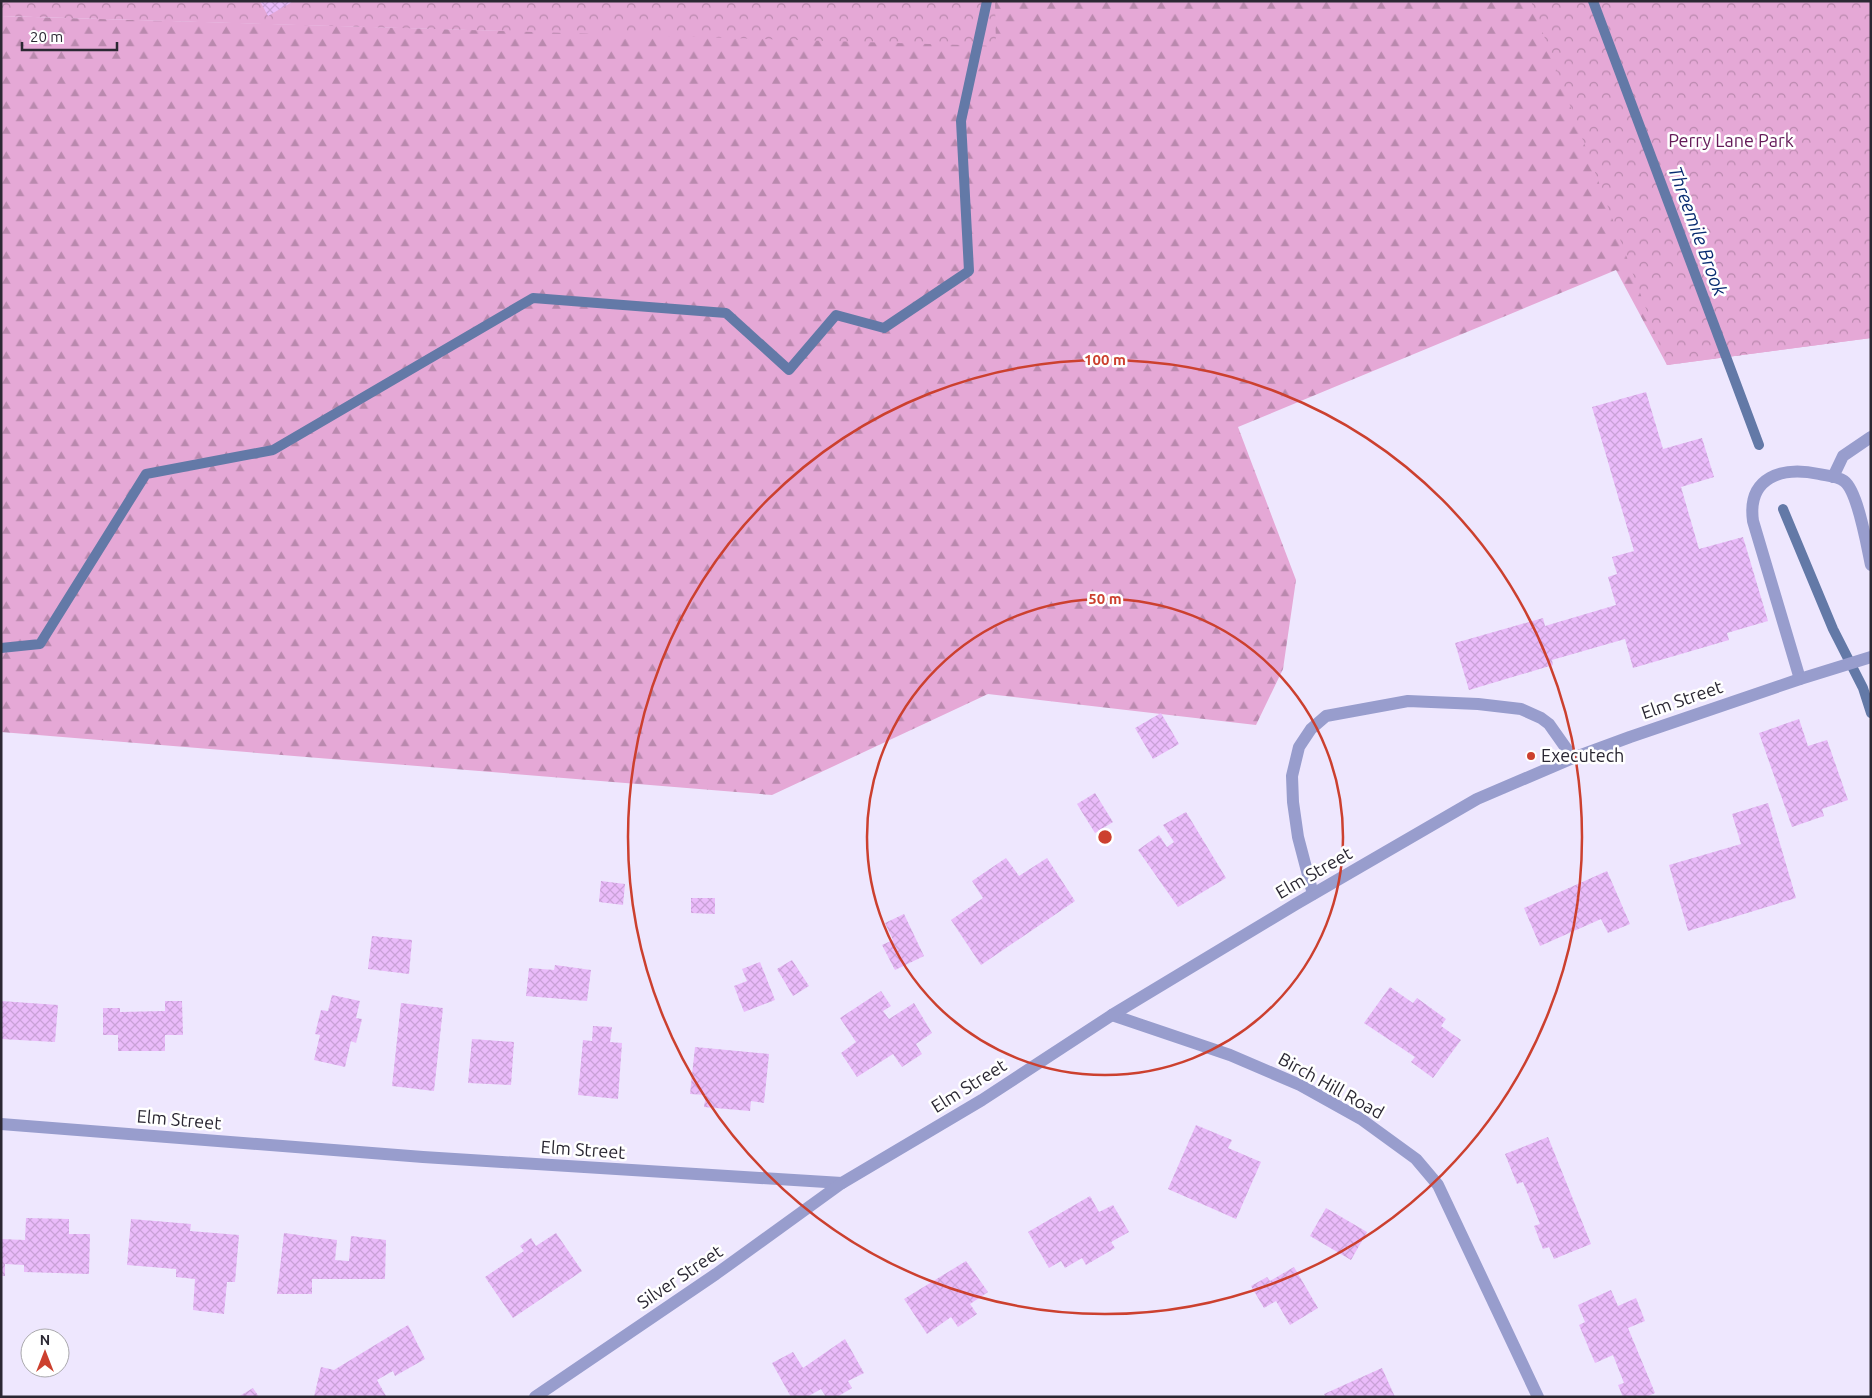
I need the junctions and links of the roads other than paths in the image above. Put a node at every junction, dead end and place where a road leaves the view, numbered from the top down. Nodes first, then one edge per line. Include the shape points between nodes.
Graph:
1 (1871, 437) edge
2 (1833, 477) junction
3 (1871, 565) edge
4 (1868, 658) edge
5 (1800, 679) junction
6 (1573, 758) junction
7 (1313, 894) junction
8 (1112, 1015) junction
9 (1, 1124) edge
10 (842, 1183) junction
11 (534, 1397) edge
12 (1538, 1397) edge

1 - 2 street via 1842,456
2 - 3 street via 1845,482 1854,495
2 - 5 street via 1807,472 1777,475 1769,477 1753,496 1753,521
4 - 5 street, Elm Street
5 - 6 street, Elm Street
6 - 7 street, Elm Street via 1477,799
6 - 7 street via 1548,724 1521,709 1408,701 1326,716 1311,729 1299,748 1292,776 1298,837
7 - 8 street, Elm Street
8 - 10 street, Elm Street via 982,1100
8 - 12 street, Birch Hill Road via 1230,1055 1300,1085 1362,1119 1416,1159 1438,1185
9 - 10 street, Elm Street via 423,1157
10 - 11 street, Silver Street via 716,1274

